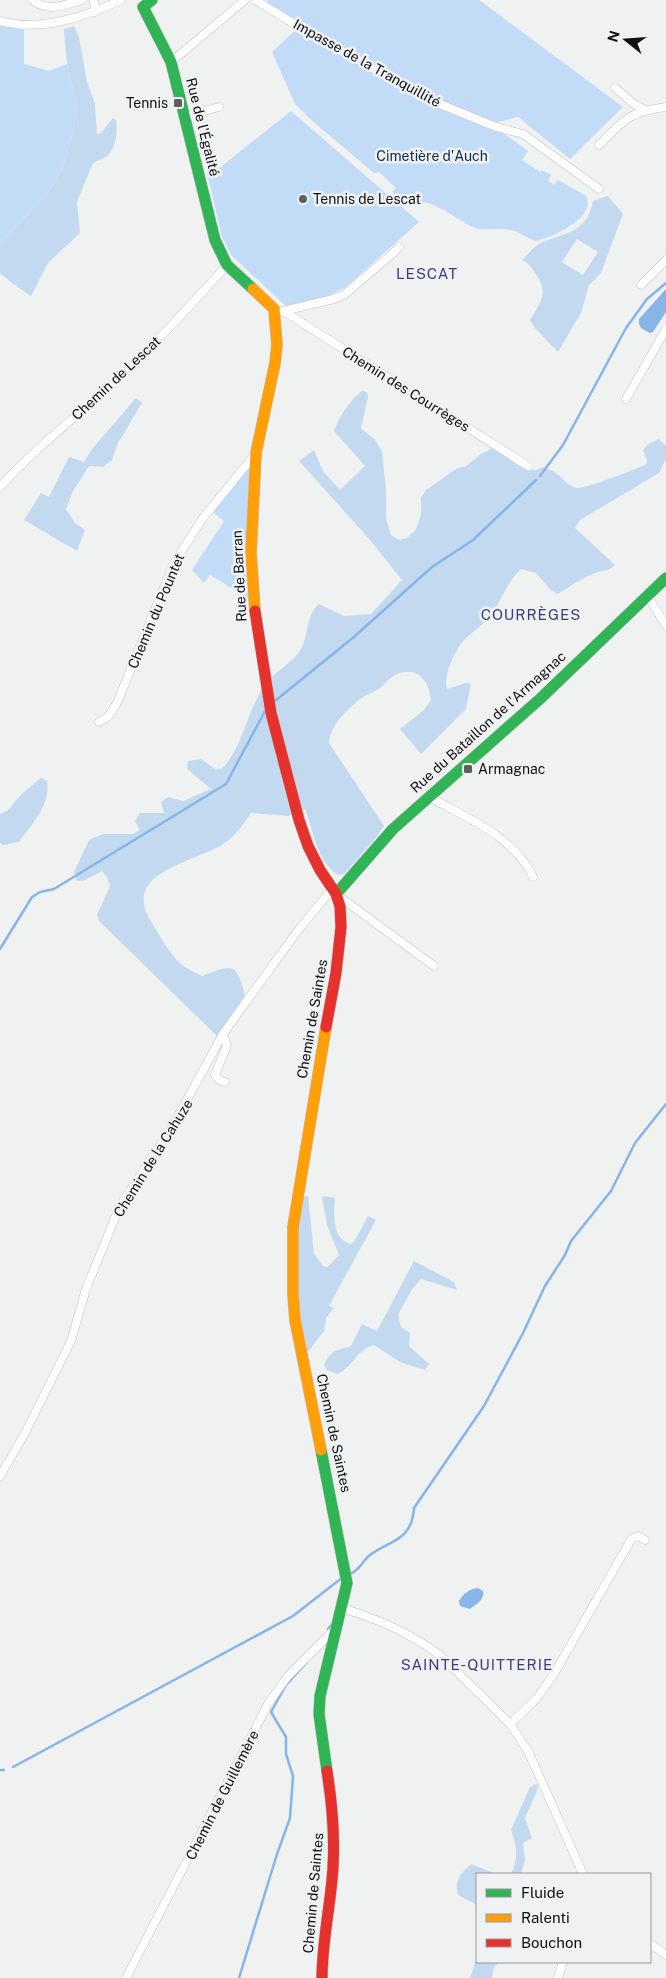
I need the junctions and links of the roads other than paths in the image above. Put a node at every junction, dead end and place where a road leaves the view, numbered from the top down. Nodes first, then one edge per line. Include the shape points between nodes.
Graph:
1 (32, 0) edge
2 (82, 0) edge
3 (94, 0) edge
4 (121, 0) edge
5 (245, 0) edge
6 (255, 0) edge
7 (145, 2) edge
8 (95, 12) junction
9 (0, 21) edge
10 (171, 62) junction
11 (616, 88) dead end
12 (219, 107) dead end
13 (666, 107) edge
14 (645, 110) junction
15 (186, 116) junction
16 (599, 144) dead end
17 (599, 189) dead end
18 (399, 247) dead end
19 (666, 260) edge
20 (227, 265) junction
21 (640, 285) dead end
22 (279, 311) junction
23 (666, 329) edge
24 (626, 399) dead end
25 (256, 453) junction
26 (528, 466) dead end
27 (0, 487) edge
28 (666, 578) edge
29 (647, 595) junction
30 (666, 626) edge
31 (99, 722) dead end
32 (428, 796) junction
33 (534, 877) dead end
34 (334, 891) junction
35 (434, 966) dead end
36 (223, 1034) junction
37 (225, 1082) dead end
38 (0, 1476) edge
39 (645, 1540) dead end
40 (342, 1608) junction
41 (338, 1626) junction
42 (510, 1724) junction
43 (583, 1873) edge
44 (651, 1944) edge
45 (666, 1955) edge
46 (563, 1963) edge
47 (126, 1978) edge
48 (322, 1978) edge
49 (558, 1978) edge

1 - 2 street via 50,8
3 - 8 street
4 - 8 street
5 - 10 street
6 - 17 street, Impasse de la Tranquillité via 426,98 496,127 523,134
7 - 10 street, Rue de l'Égalité
8 - 9 street via 58,22 16,24
10 - 15 street, Rue de l'Égalité
11 - 14 street
12 - 15 street
13 - 14 street
14 - 16 street via 635,113
15 - 20 street, Rue de l'Égalité via 215,240
18 - 22 street via 344,295
19 - 21 street
20 - 22 street
20 - 27 street, Chemin de Lescat via 121,376
22 - 25 street, Rue de Barran via 275,363
22 - 26 street, Chemin des Courrèges
23 - 24 street
25 - 31 street, Chemin du Pountet via 189,537 165,582 117,703 108,717
25 - 34 street, Rue de Barran via 251,552 253,598 271,713 308,846
28 - 29 street, Rue du Bataillon de l'Armagnac
29 - 30 street
29 - 32 street, Rue du Bataillon de l'Armagnac via 541,698
32 - 33 street via 505,841 527,863
32 - 34 street, Rue du Bataillon de l'Armagnac
34 - 35 street
34 - 36 street, Chemin de la Cahuze via 296,933
34 - 40 street, Chemin de Saintes via 340,906 340,945 293,1228 293,1294 295,1320 345,1568 347,1583
36 - 37 street via 227,1045 215,1074
36 - 38 street, Chemin de la Cahuze via 172,1127 120,1206 86,1289 71,1341
39 - 42 street via 639,1536 632,1538 554,1674 537,1698
40 - 41 street, Chemin de Saintes
40 - 42 street via 395,1626 430,1648
41 - 47 street, Chemin de Guillemère via 287,1677 268,1704
41 - 48 street, Chemin de Saintes via 320,1696 319,1714 334,1815 333,1868
42 - 43 street via 534,1762
44 - 45 street
46 - 49 street

